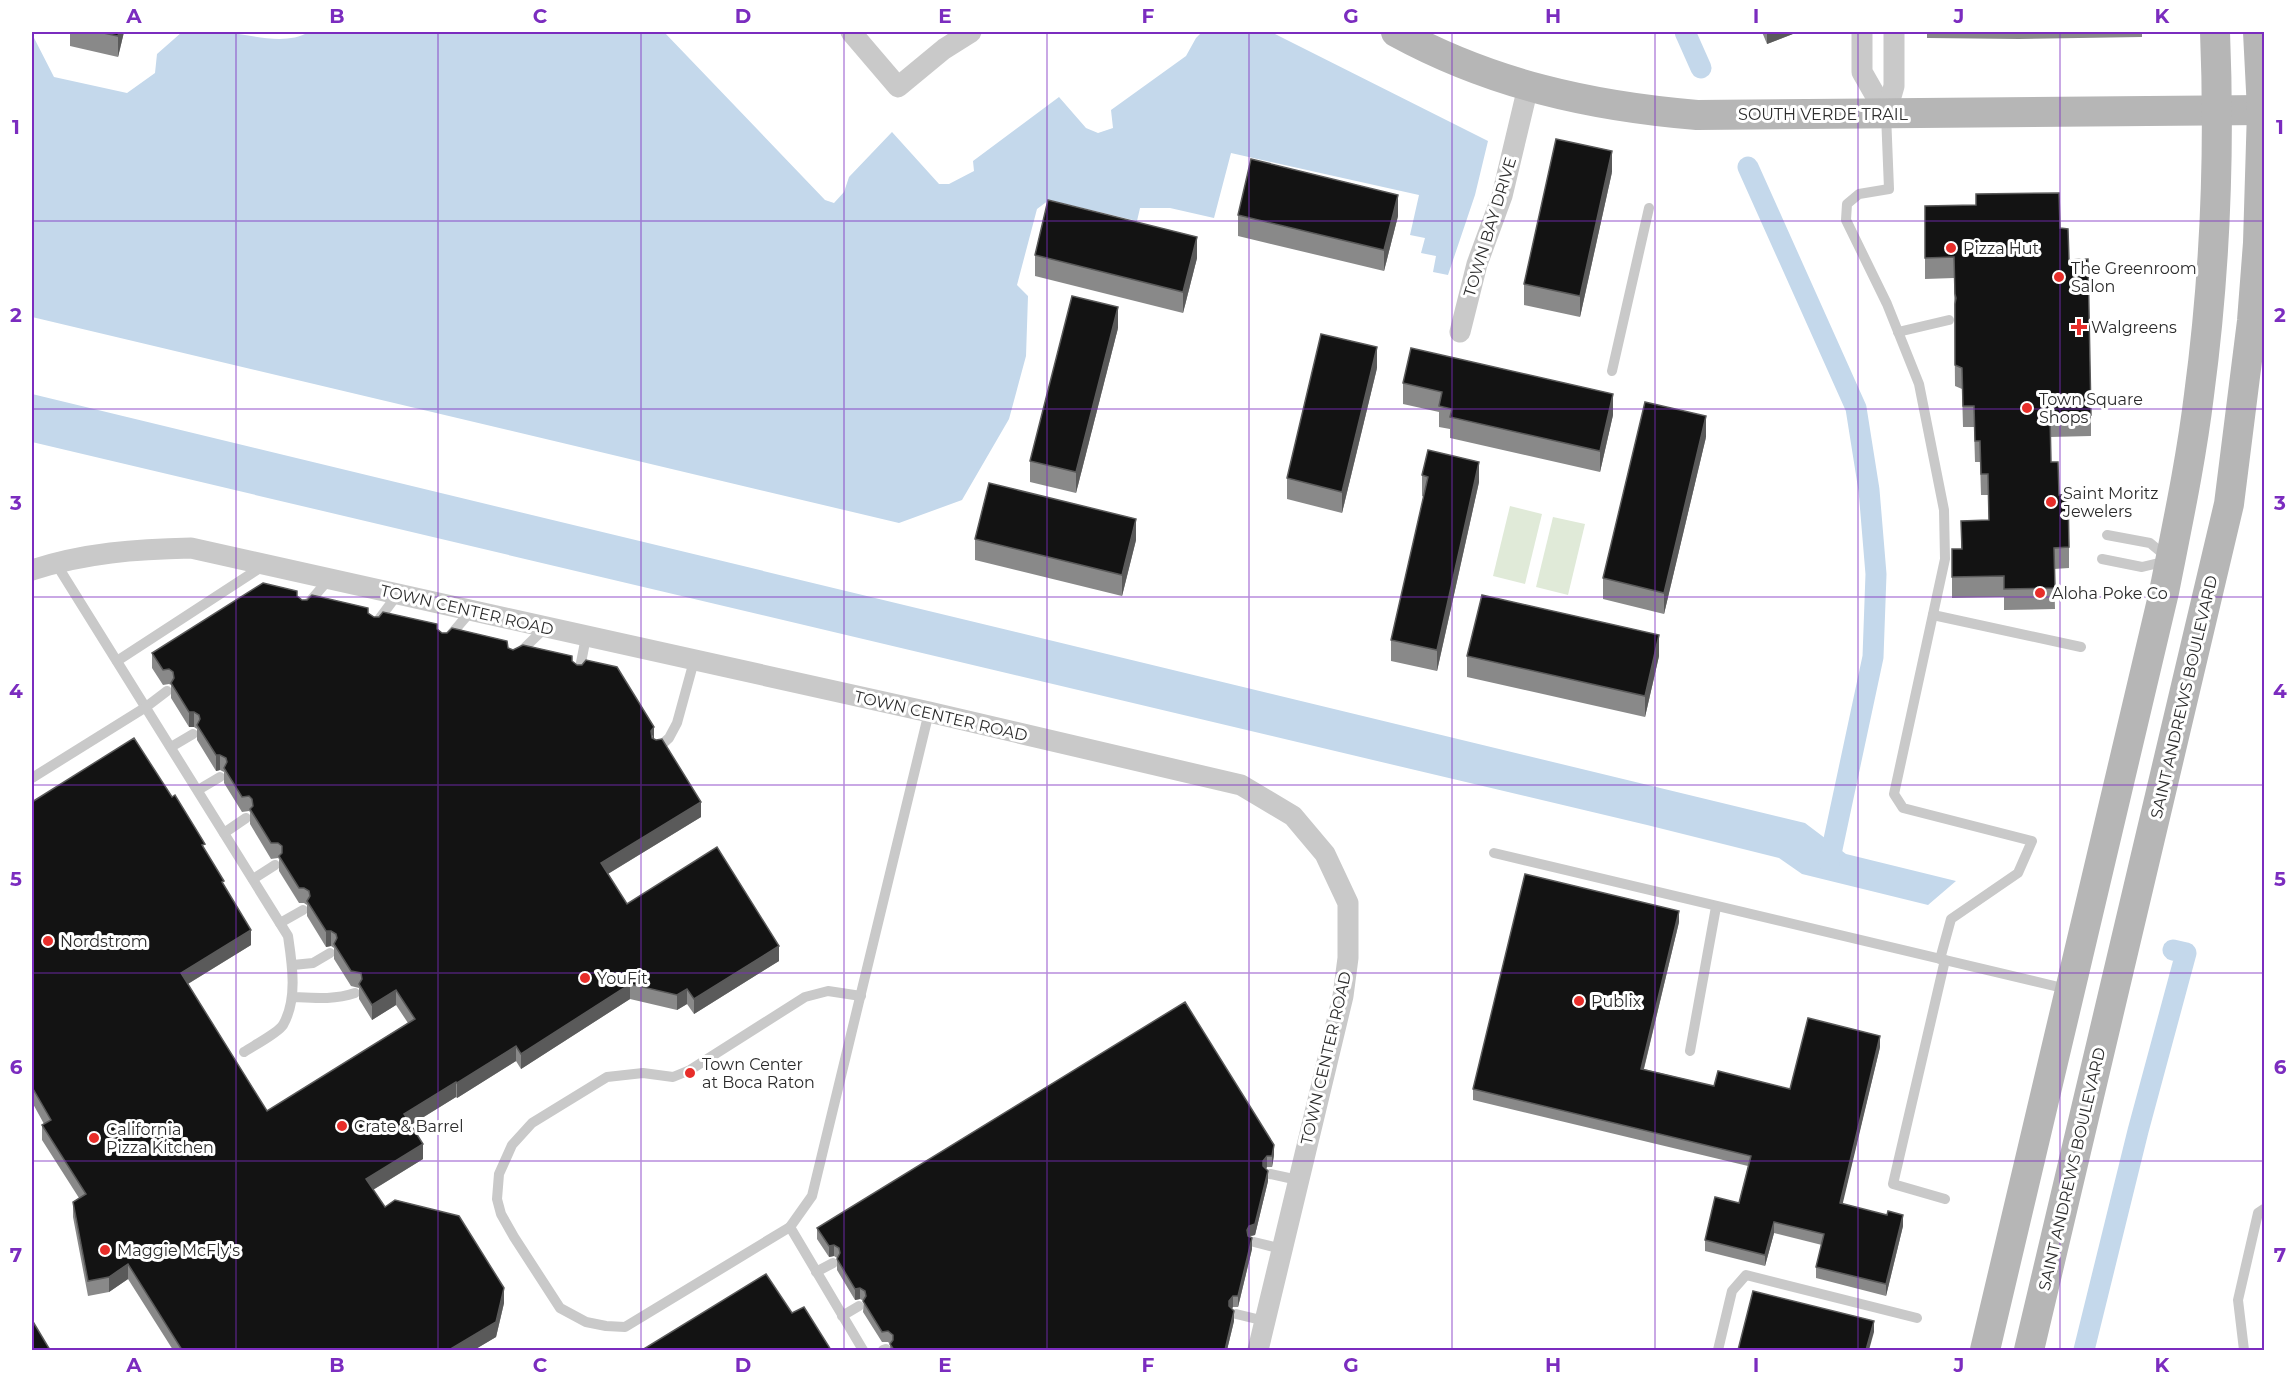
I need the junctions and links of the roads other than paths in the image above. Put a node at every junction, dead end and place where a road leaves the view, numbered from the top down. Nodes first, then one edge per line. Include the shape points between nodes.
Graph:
1 (852, 32) edge
2 (971, 32) edge
3 (1396, 32) edge
4 (1862, 32) edge
5 (1894, 32) edge
6 (2215, 32) edge
7 (2258, 32) edge
8 (1528, 87) junction
9 (2217, 110) junction
10 (2263, 111) edge
11 (1886, 114) junction
12 (1649, 208) dead end
13 (1949, 320) dead end
14 (1460, 332) dead end
15 (1898, 332) junction
16 (1612, 371) dead end
17 (2107, 535) dead end
18 (2102, 559) dead end
19 (2170, 560) junction
20 (56, 562) junction
21 (264, 565) junction
22 (2215, 568) junction
23 (32, 570) edge
24 (329, 579) junction
25 (397, 595) junction
26 (304, 608) edge
27 (471, 611) junction
28 (1933, 615) junction
29 (375, 625) edge
30 (544, 628) junction
31 (586, 637) junction
32 (444, 641) edge
33 (2081, 647) dead end
34 (514, 658) edge
35 (117, 661) junction
36 (694, 661) junction
37 (579, 673) edge
38 (167, 691) dead end
39 (146, 707) junction
40 (929, 712) junction
41 (193, 734) dead end
42 (171, 747) junction
43 (658, 748) edge
44 (220, 777) dead end
45 (32, 778) edge
46 (198, 790) junction
47 (246, 819) dead end
48 (225, 833) junction
49 (1494, 853) dead end
50 (275, 865) dead end
51 (253, 879) junction
52 (1716, 906) junction
53 (303, 910) dead end
54 (280, 923) junction
55 (330, 953) dead end
56 (1943, 960) junction
57 (293, 965) junction
58 (2070, 990) junction
59 (356, 993) dead end
60 (861, 996) junction
61 (292, 997) junction
62 (2112, 1001) junction
63 (244, 1052) dead end
64 (1690, 1052) dead end
65 (1270, 1174) edge
66 (1298, 1180) junction
67 (1945, 1199) dead end
68 (2265, 1209) edge
69 (790, 1227) junction
70 (1254, 1242) edge
71 (1282, 1249) junction
72 (833, 1263) dead end
73 (816, 1272) junction
74 (859, 1306) dead end
75 (1236, 1314) edge
76 (842, 1316) junction
77 (1917, 1318) dead end
78 (1265, 1321) junction
79 (863, 1350) edge
80 (1258, 1350) edge
81 (1718, 1350) edge
82 (1985, 1350) edge
83 (2029, 1350) edge
84 (2244, 1350) edge

1 - 2 street via 898,87
3 - 8 street, SOUTH VERDE TRAIL via 1467,65
4 - 11 street via 1862,72
5 - 11 street via 1894,86
6 - 9 street
7 - 10 street, SAINT ANDREWS BOULEVARD
8 - 11 street, SOUTH VERDE TRAIL via 1628,109 1697,115
8 - 14 street, TOWN BAY DRIVE via 1502,196 1477,264
9 - 10 street, SOUTH VERDE TRAIL
9 - 11 street, SOUTH VERDE TRAIL
9 - 19 street via 2210,296 2199,395
10 - 22 street, SAINT ANDREWS BOULEVARD via 2252,321 2231,493
11 - 15 lane via 1890,189 1859,194 1847,204 1846,220
12 - 16 lane
13 - 15 lane
15 - 28 lane via 1919,384 1944,510 1945,559
17 - 19 lane via 2150,543
18 - 19 lane via 2142,567
19 - 22 street
19 - 58 street
20 - 21 street, TOWN CENTER ROAD via 142,549 191,548
20 - 23 street, TOWN CENTER ROAD
20 - 35 lane
21 - 24 street, TOWN CENTER ROAD
21 - 35 lane
22 - 62 street, SAINT ANDREWS BOULEVARD
24 - 25 street, TOWN CENTER ROAD
24 - 26 lane
25 - 27 street, TOWN CENTER ROAD
25 - 29 lane
27 - 30 street, TOWN CENTER ROAD
27 - 32 lane
28 - 33 lane
28 - 56 lane via 1894,794 1903,808 2032,841 2018,873 1951,919
30 - 31 street, TOWN CENTER ROAD
30 - 34 lane
31 - 36 street, TOWN CENTER ROAD
31 - 37 lane
35 - 39 lane
36 - 40 street, TOWN CENTER ROAD
36 - 43 lane via 677,723
38 - 39 lane
39 - 42 lane
39 - 45 lane
40 - 60 lane
40 - 66 street, TOWN CENTER ROAD via 1241,785 1293,816 1325,854 1348,903 1348,958 1343,996
41 - 42 lane
42 - 46 lane
44 - 46 lane
46 - 48 lane
47 - 48 lane
48 - 51 lane
49 - 52 lane
50 - 51 lane
51 - 54 lane
52 - 56 lane
52 - 64 lane
53 - 54 lane
54 - 57 lane via 288,936
55 - 57 lane via 313,963
56 - 58 lane
56 - 67 lane via 1893,1184
57 - 61 lane
58 - 62 street
58 - 82 street
59 - 61 lane via 328,999
60 - 69 lane via 813,1196
60 - 69 lane via 828,991 805,997 673,1077 643,1073 607,1077 532,1123 512,1145 499,1174 497,1198 501,1214 560,1308 586,1322 606,1326 625,1326
61 - 63 lane via 282,1026
62 - 83 street, SAINT ANDREWS BOULEVARD
65 - 66 lane
66 - 71 street, TOWN CENTER ROAD
68 - 84 lane via 2258,1213 2238,1300
69 - 73 lane
70 - 71 lane
71 - 78 street, TOWN CENTER ROAD
72 - 73 lane
73 - 76 lane
74 - 76 lane
75 - 78 lane
76 - 79 lane
77 - 81 lane via 1746,1275 1732,1292
78 - 80 street, TOWN CENTER ROAD

